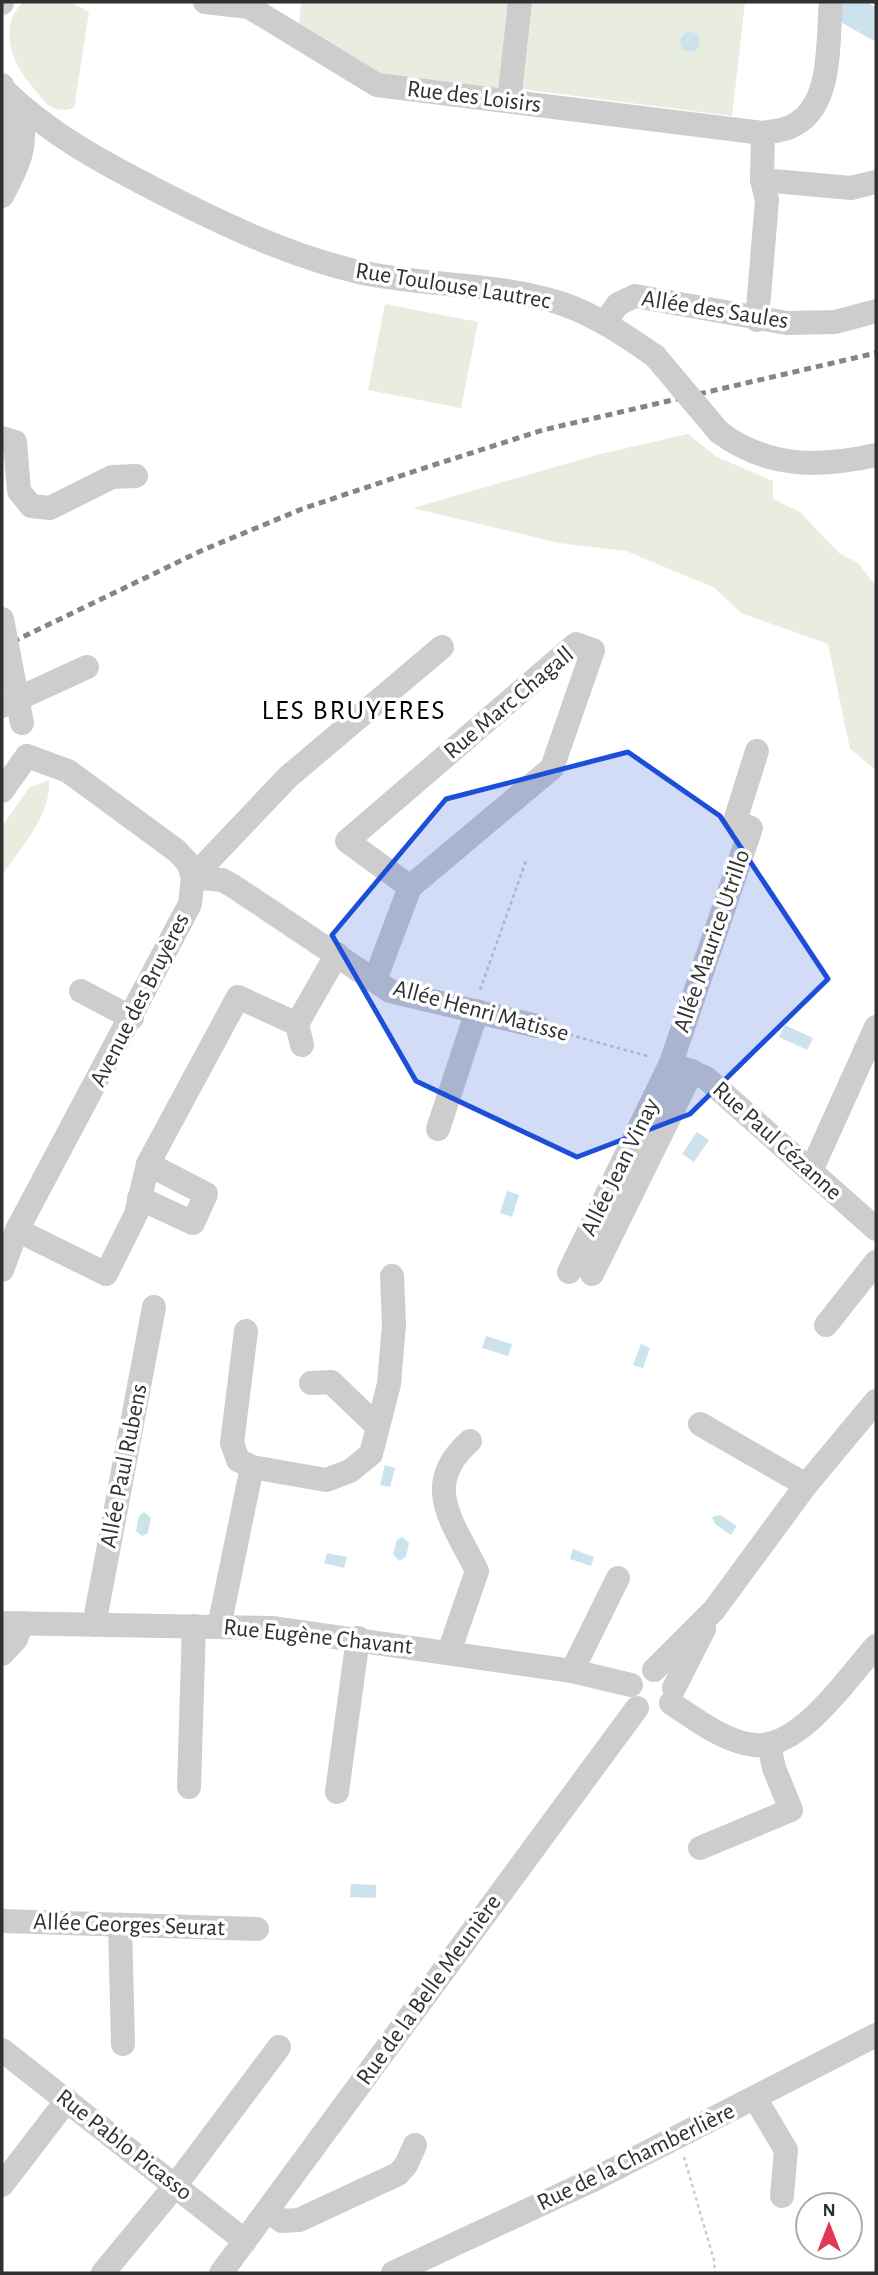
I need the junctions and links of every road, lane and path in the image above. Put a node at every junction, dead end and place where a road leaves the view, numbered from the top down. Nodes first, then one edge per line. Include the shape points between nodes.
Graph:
1 (205, 2) edge
2 (520, 2) edge
3 (830, 6) edge
4 (2, 87) edge
5 (509, 101) junction
6 (13, 110) junction
7 (763, 133) junction
8 (57, 134) junction
9 (26, 136) junction
10 (82, 150) junction
11 (2, 155) edge
12 (762, 180) junction
13 (876, 183) edge
14 (2, 196) edge
15 (876, 311) edge
16 (757, 320) junction
17 (605, 323) junction
18 (2, 438) edge
19 (876, 455) edge
20 (135, 476) dead end
21 (2, 619) edge
22 (442, 647) dead end
23 (87, 667) dead end
24 (2, 706) edge
25 (757, 751) dead end
26 (27, 756) junction
27 (2, 791) edge
28 (527, 858) dead end
29 (193, 877) junction
30 (410, 887) junction
31 (337, 954) junction
32 (383, 986) junction
33 (81, 991) dead end
34 (475, 1010) junction
35 (132, 1018) junction
36 (537, 1026) joint
37 (876, 1027) edge
38 (682, 1067) junction
39 (438, 1129) dead end
40 (148, 1164) junction
41 (811, 1171) junction
42 (139, 1198) junction
43 (876, 1229) edge
44 (18, 1230) junction
45 (876, 1262) edge
46 (2, 1270) edge
47 (581, 1273) dead end
48 (391, 1276) dead end
49 (154, 1307) dead end
50 (826, 1325) dead end
51 (246, 1331) dead end
52 (311, 1382) dead end
53 (876, 1401) edge
54 (700, 1424) dead end
55 (377, 1426) junction
56 (470, 1441) dead end
57 (252, 1467) junction
58 (806, 1485) junction
59 (618, 1578) dead end
60 (714, 1610) junction
61 (12, 1623) edge
62 (94, 1625) junction
63 (194, 1626) junction
64 (219, 1627) junction
65 (358, 1638) junction
66 (876, 1646) edge
67 (449, 1652) junction
68 (2, 1654) edge
69 (654, 1670) junction
70 (572, 1671) junction
71 (673, 1696) junction
72 (634, 1697) junction
73 (769, 1745) junction
74 (189, 1787) dead end
75 (337, 1792) dead end
76 (699, 1848) dead end
77 (2, 1921) edge
78 (120, 1925) junction
79 (257, 1929) dead end
80 (876, 2035) edge
81 (122, 2044) dead end
82 (279, 2047) dead end
83 (2, 2050) edge
84 (755, 2098) junction
85 (67, 2101) junction
86 (678, 2137) junction
87 (415, 2145) dead end
88 (2, 2185) edge
89 (175, 2186) junction
90 (782, 2196) dead end
91 (268, 2210) junction
92 (245, 2241) junction
93 (103, 2273) edge
94 (221, 2273) edge
95 (393, 2273) edge
96 (715, 2273) edge

1 - 5 street, Rue des Loisirs via 249,7 377,85
2 - 5 street
3 - 7 street via 822,93 811,113 790,127
4 - 6 street
5 - 7 street, Rue des Loisirs
6 - 8 street, Rue Toulouse Lautrec
6 - 9 street, Rue Toulouse Lautrec
6 - 11 street
7 - 12 street
8 - 9 street
8 - 10 street, Rue Toulouse Lautrec
9 - 10 street, Rue Toulouse Lautrec via 38,147
9 - 11 street
9 - 14 street via 20,161
10 - 17 street, Rue Toulouse Lautrec via 215,219 323,262 408,280 535,296
12 - 13 street via 851,188
12 - 16 street via 767,200
15 - 16 street, Allée des Saules via 812,324
16 - 17 street, Allée des Saules via 635,296 618,304
17 - 19 street, Rue Toulouse Lautrec, bridge via 654,356 719,432 750,452 790,461 831,463
18 - 20 street via 15,442 19,491 31,506 50,508 112,477
21 - 26 street, bridge
22 - 29 street via 288,777
23 - 24 street
25 - 38 street, Allée Maurice Utrillo via 735,821 751,828
26 - 27 street
26 - 29 street via 68,771 177,851
28 - 34 path
29 - 31 street, Allée Henri Matisse via 222,880
29 - 35 street, Avenue des Bruyères via 190,904
30 - 30 street, Rue Marc Chagall via 347,841 576,644 593,650 552,768
30 - 32 street, Rue Marc Chagall
31 - 32 street, Allée Henri Matisse
31 - 40 street via 300,1035 238,997
32 - 34 street, Allée Henri Matisse
33 - 35 street
34 - 36 street, Allée Henri Matisse
34 - 39 street
35 - 44 street, Avenue des Bruyères
36 - 38 path, Allée Henri Matisse
37 - 41 street
38 - 41 street, Rue Paul Cézanne via 706,1078
38 - 47 street, Allée Jean Vinay
40 - 42 street
40 - 42 street via 206,1194 194,1223
41 - 43 street, Rue Paul Cézanne
42 - 44 street via 136,1214 106,1274
44 - 46 street, Avenue des Bruyères
45 - 50 street
48 - 55 street via 394,1324 389,1384
49 - 62 street, Allée Paul Rubens
51 - 57 street via 232,1443 238,1460
52 - 55 street via 331,1382
53 - 58 street
54 - 58 street
55 - 57 street via 371,1454 350,1471 326,1480
56 - 67 street via 451,1457 442,1499 477,1571
57 - 64 street
58 - 60 street
59 - 70 street
60 - 69 street
60 - 71 street
61 - 62 street, Rue Eugène Chavant
61 - 68 street via 16,1640
62 - 63 street, Rue Eugène Chavant
63 - 64 street, Rue Eugène Chavant
63 - 74 street
64 - 65 street, Rue Eugène Chavant
65 - 67 street, Rue Eugène Chavant
65 - 75 street
66 - 73 street via 798,1731
67 - 70 street, Rue Eugène Chavant
69 - 71 street via 670,1679
69 - 72 street via 636,1677
70 - 72 street, Rue Eugène Chavant
71 - 72 street via 655,1714
71 - 73 street via 738,1741
72 - 91 street, Rue de la Belle Meunière
73 - 76 street via 791,1810
77 - 78 street, Allée Georges Seurat
78 - 79 street, Allée Georges Seurat
78 - 81 street
80 - 84 street, Rue de la Chamberlière
82 - 89 street
83 - 85 street, Rue Pablo Picasso
84 - 86 street, Rue de la Chamberlière
84 - 90 street via 786,2150
85 - 88 street
85 - 89 street, Rue Pablo Picasso
86 - 95 street, Rue de la Chamberlière
86 - 96 path
87 - 91 street via 398,2174 299,2220 282,2221
89 - 92 street, Rue Pablo Picasso
89 - 93 street
91 - 92 street, Rue de la Belle Meunière
92 - 94 street, Rue de la Belle Meunière

